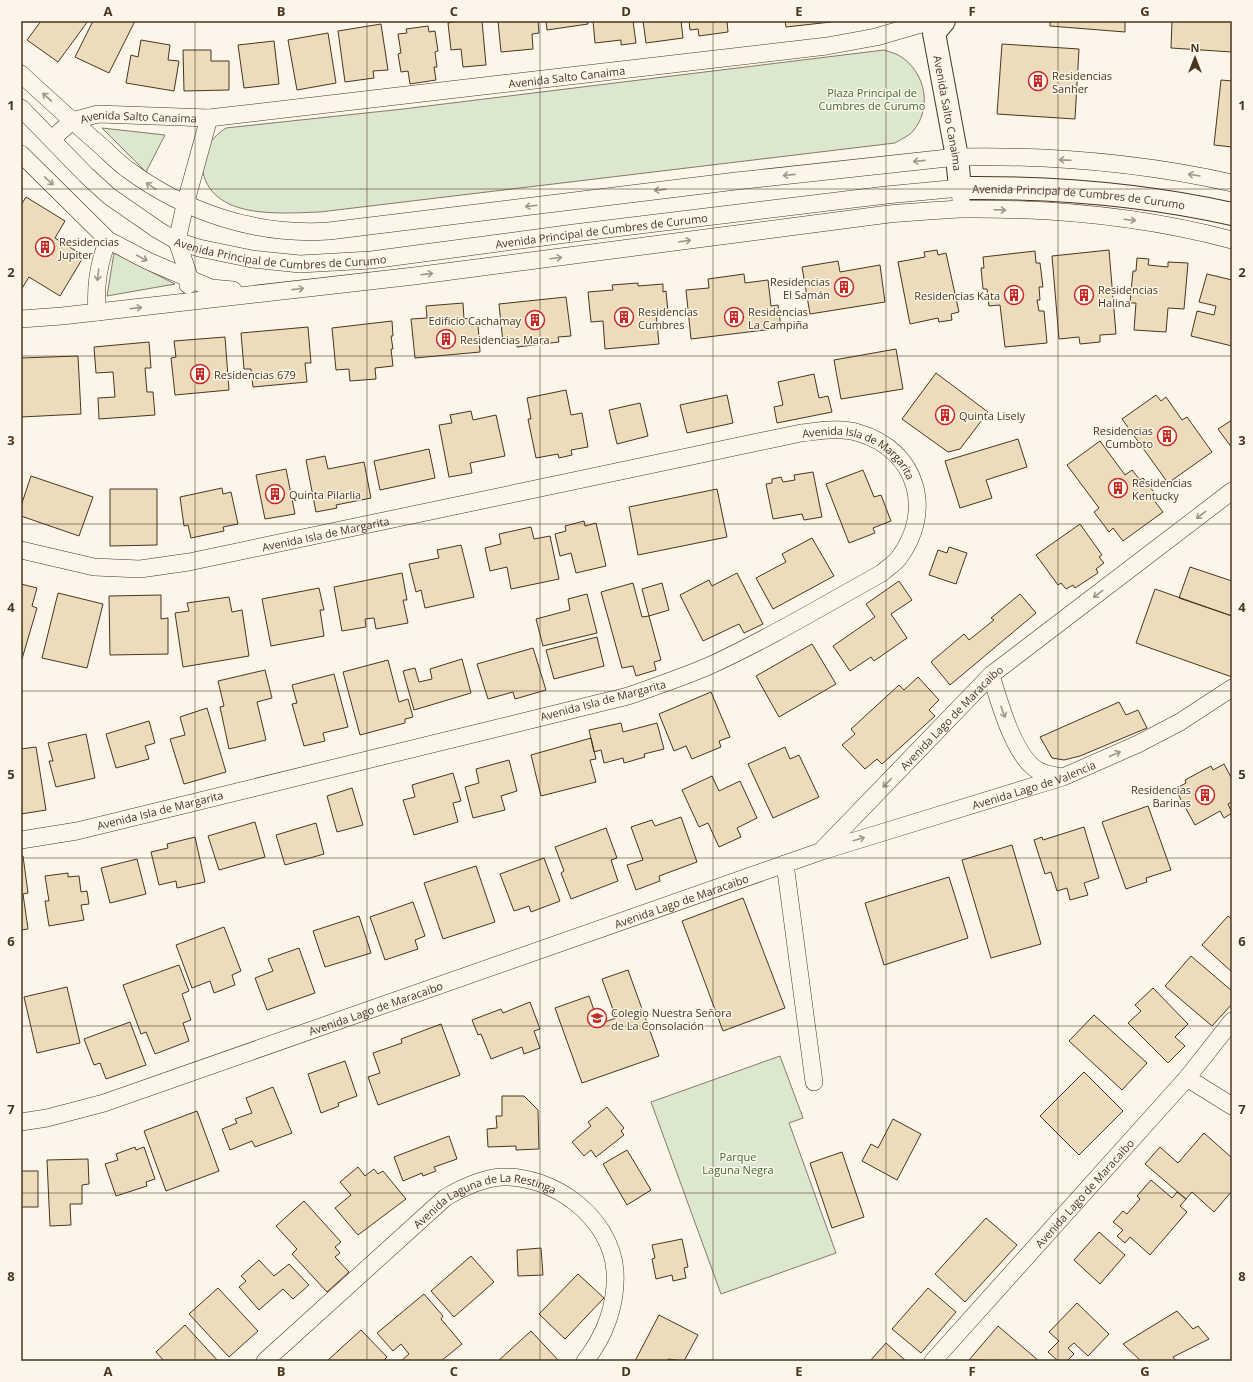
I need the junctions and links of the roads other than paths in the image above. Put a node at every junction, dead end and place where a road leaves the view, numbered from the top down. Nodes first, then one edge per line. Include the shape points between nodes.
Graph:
1 (929, 25) edge
2 (21, 74) edge
3 (21, 108) edge
4 (209, 118) junction
5 (72, 121) junction
6 (52, 139) junction
7 (21, 154) edge
8 (957, 157) junction
9 (1232, 183) edge
10 (961, 199) junction
11 (185, 205) junction
12 (1232, 214) edge
13 (108, 240) junction
14 (1232, 240) edge
15 (178, 242) junction
16 (190, 279) junction
17 (259, 293) junction
18 (183, 302) junction
19 (97, 312) junction
20 (21, 319) edge
21 (1232, 491) edge
22 (21, 550) edge
23 (991, 675) junction
24 (1232, 688) edge
25 (1063, 777) junction
26 (21, 840) edge
27 (822, 851) junction
28 (785, 864) junction
29 (1232, 1021) edge
30 (1186, 1078) junction
31 (814, 1082) dead end
32 (1232, 1106) edge
33 (21, 1122) edge
34 (265, 1361) edge
35 (585, 1361) edge
36 (933, 1361) edge

1 - 4 street, Avenida Salto Canaima via 827,46
1 - 8 main road, Avenida Salto Canaima
5 -> 2 street, Avenida Principal de Cumbres de Curumo
3 - 6 street, Avenida Principal de Cumbres de Curumo
4 - 5 street, Avenida Salto Canaima via 98,114
4 - 11 street, Avenida Salto Canaima
5 - 6 street, Avenida Salto Canaima
11 -> 5 street, Avenida Principal de Cumbres de Curumo via 126,169
6 - 15 street, Avenida Principal de Cumbres de Curumo via 109,196
7 -> 13 street, Avenida Principal de Cumbres de Curumo
9 -> 8 street, Avenida Principal de Cumbres de Curumo via 1179,172 1111,163
8 - 10 main road, Avenida Salto Canaima
8 -> 11 street, Avenida Principal de Cumbres de Curumo via 736,180 304,233 264,228 208,214
10 - 12 main road, Avenida Principal de Cumbres de Curumo via 1048,190 1134,197
10 -> 14 street, Avenida Principal de Cumbres de Curumo via 1166,226
10 - 15 street, Avenida Principal de Cumbres de Curumo via 886,195 334,263 300,264 252,259
17 -> 10 street, Avenida Principal de Cumbres de Curumo via 414,276 889,214
11 - 15 street, Avenida Salto Canaima
13 -> 16 street, Avenida Principal de Cumbres de Curumo
13 -> 19 street via 99,265
15 - 16 street
16 - 17 street, Avenida Principal de Cumbres de Curumo via 211,288
16 - 18 street
17 - 18 street, Avenida Principal de Cumbres de Curumo
19 -> 18 street, Avenida Principal de Cumbres de Curumo
19 - 20 street
21 -> 23 street, Avenida Lago de Maracaibo
22 - 26 street, Avenida Isla de Margarita via 94,567 140,569 189,562 824,430 857,432 880,441 889,448 908,469 914,481 918,506 910,540 897,560 882,573 774,633 711,665 668,683 628,696 77,831
23 -> 25 street via 1010,728 1024,755 1033,767 1044,774
23 -> 27 street, Avenida Lago de Maracaibo
25 -> 24 street, Avenida Lago de Valencia via 1180,722
27 -> 25 street, Avenida Lago de Valencia
27 - 28 street, Avenida Lago de Maracaibo
28 - 31 street
28 - 33 street, Avenida Lago de Maracaibo via 104,1103
29 - 30 street, Avenida Lago de Maracaibo
30 - 32 street
30 - 36 street, Avenida Lago de Maracaibo
34 - 35 street, Avenida Laguna de La Restinga via 446,1197 463,1188 500,1177 522,1177 545,1184 569,1197 599,1228 610,1249 615,1271 611,1313 603,1333

